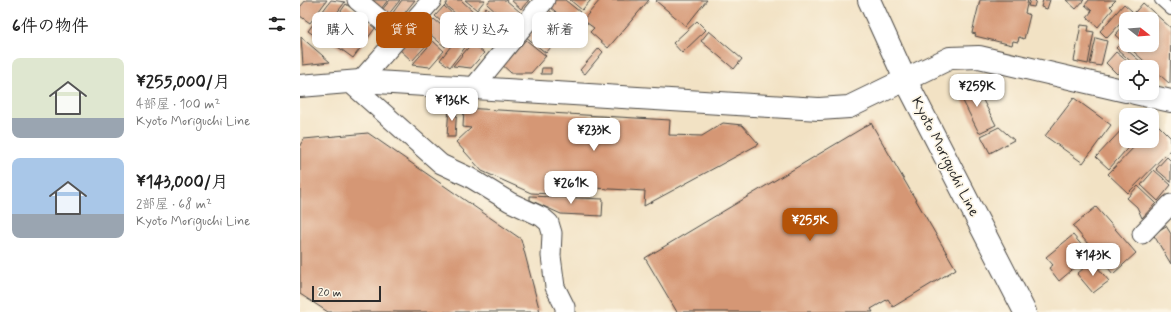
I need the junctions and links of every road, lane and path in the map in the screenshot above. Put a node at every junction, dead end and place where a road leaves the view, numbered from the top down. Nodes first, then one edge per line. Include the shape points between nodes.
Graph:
1 (357, 0) edge
2 (432, 0) edge
3 (545, 0) edge
4 (870, 0) edge
5 (1160, 0) edge
6 (1171, 10) edge
7 (421, 12) edge
8 (376, 16) edge
9 (388, 48) edge
10 (905, 79) junction
11 (354, 82) junction
12 (300, 86) edge
13 (473, 88) junction
14 (1119, 89) edge
15 (1159, 98) edge
16 (1171, 101) edge
17 (1171, 204) edge
18 (1142, 234) dead end
19 (565, 312) edge
20 (1024, 312) edge

1 - 8 street
2 - 7 street
3 - 13 street
4 - 10 street, Kyoto Moriguchi Line
5 - 6 lane
9 - 11 street
10 - 13 street via 849,107 819,109
10 - 14 street via 950,58 979,57
10 - 20 street, Kyoto Moriguchi Line
11 - 12 street
11 - 13 street
11 - 19 street via 398,128 441,164 469,176 549,223 552,233 551,256 555,287 566,308
15 - 16 street
17 - 18 street

